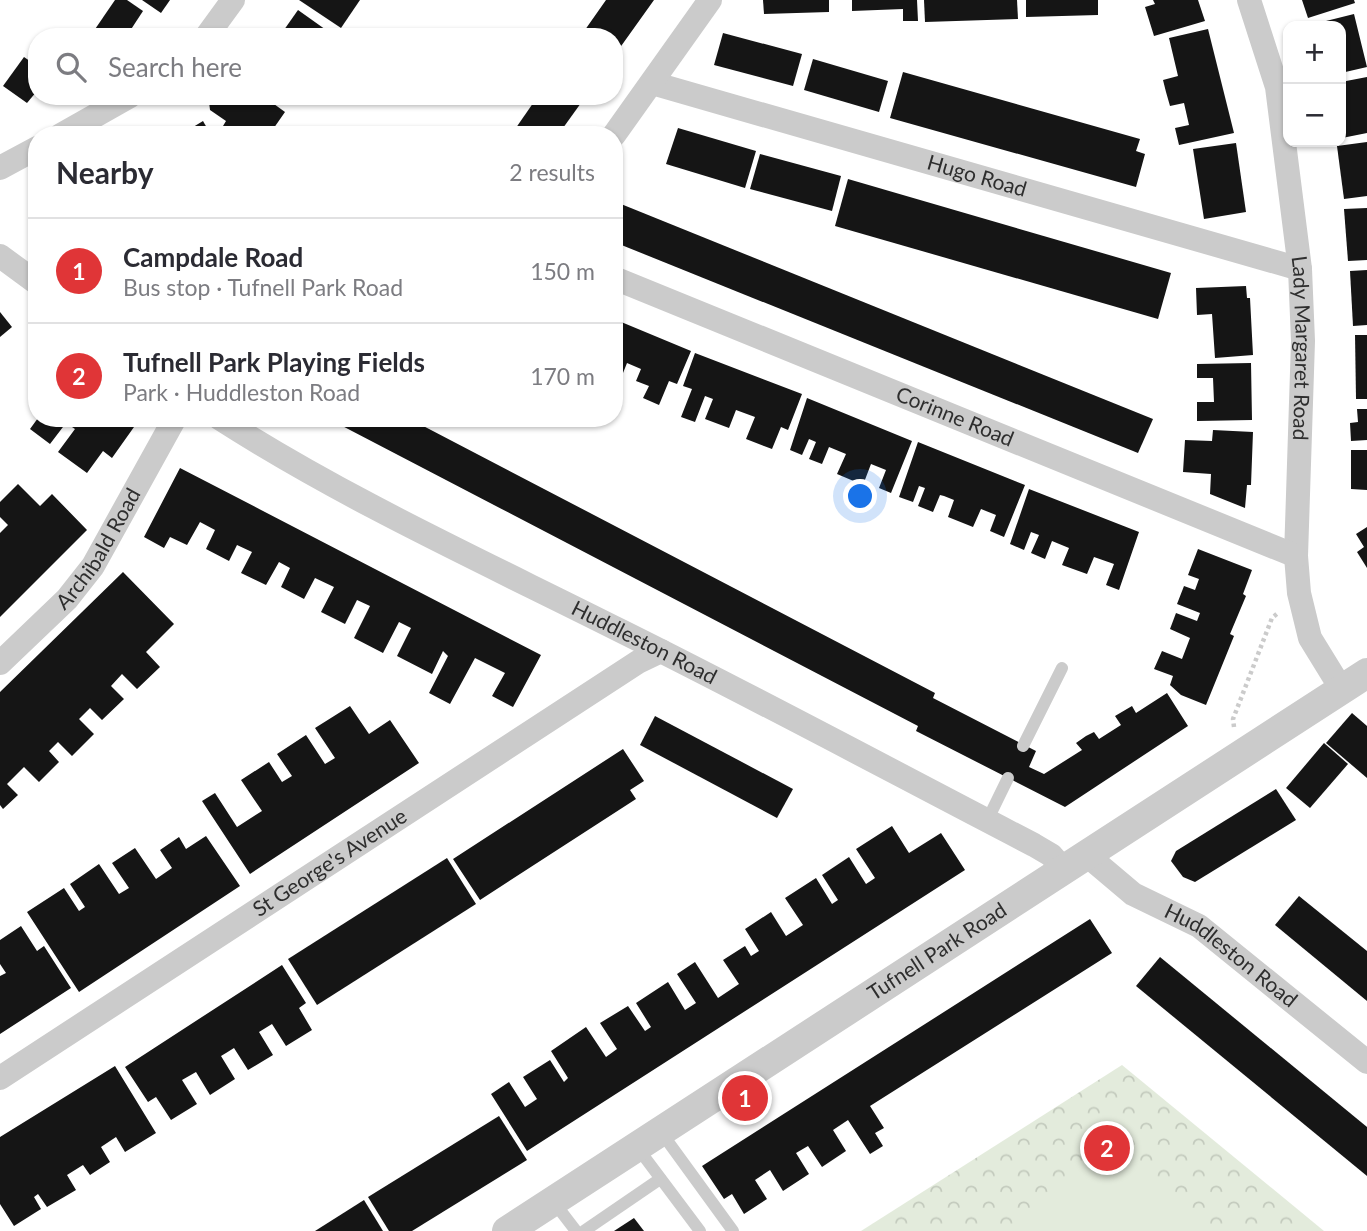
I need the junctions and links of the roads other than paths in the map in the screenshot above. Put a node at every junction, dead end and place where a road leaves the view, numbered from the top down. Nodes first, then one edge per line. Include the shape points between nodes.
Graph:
1 (233, 0) edge
2 (710, 0) edge
3 (1249, 0) edge
4 (213, 28) edge
5 (652, 83) junction
6 (114, 105) edge
7 (77, 126) edge
8 (621, 126) edge
9 (28, 153) edge
10 (0, 168) edge
11 (0, 256) edge
12 (1300, 269) junction
13 (28, 276) edge
14 (623, 282) edge
15 (170, 427) edge
16 (233, 427) edge
17 (1296, 556) junction
18 (661, 651) junction
19 (0, 663) edge
20 (1062, 668) dead end
21 (1367, 673) edge
22 (1342, 690) junction
23 (1023, 746) dead end
24 (1008, 778) dead end
25 (987, 821) junction
26 (1076, 864) junction
27 (1367, 1062) edge
28 (0, 1078) edge
29 (649, 1140) junction
30 (660, 1179) junction
31 (553, 1201) junction
32 (507, 1231) edge
33 (576, 1231) edge
34 (584, 1231) edge
35 (700, 1231) edge
36 (733, 1231) edge

1 - 4 street
2 - 5 street
3 - 12 street, Lady Margaret Road via 1277,87
5 - 8 street
5 - 12 street, Hugo Road
6 - 7 street
9 - 10 street
11 - 13 street
12 - 17 street, Lady Margaret Road via 1303,341
14 - 17 street, Corinne Road
15 - 19 street, Archibald Road via 93,566 67,599
16 - 18 street, Huddleston Road via 391,516
17 - 22 street, Lady Margaret Road via 1310,638
18 - 25 street, Huddleston Road
18 - 28 street, St George's Avenue
20 - 23 lane
21 - 22 street, Tufnell Park Road
22 - 26 street, Tufnell Park Road
24 - 25 lane
25 - 26 street, Huddleston Road
26 - 27 street, Huddleston Road via 1199,926
26 - 29 street, Tufnell Park Road
29 - 30 lane
29 - 31 street, Tufnell Park Road
29 - 36 lane
30 - 34 lane
30 - 35 lane
31 - 32 street, Tufnell Park Road
31 - 33 lane

